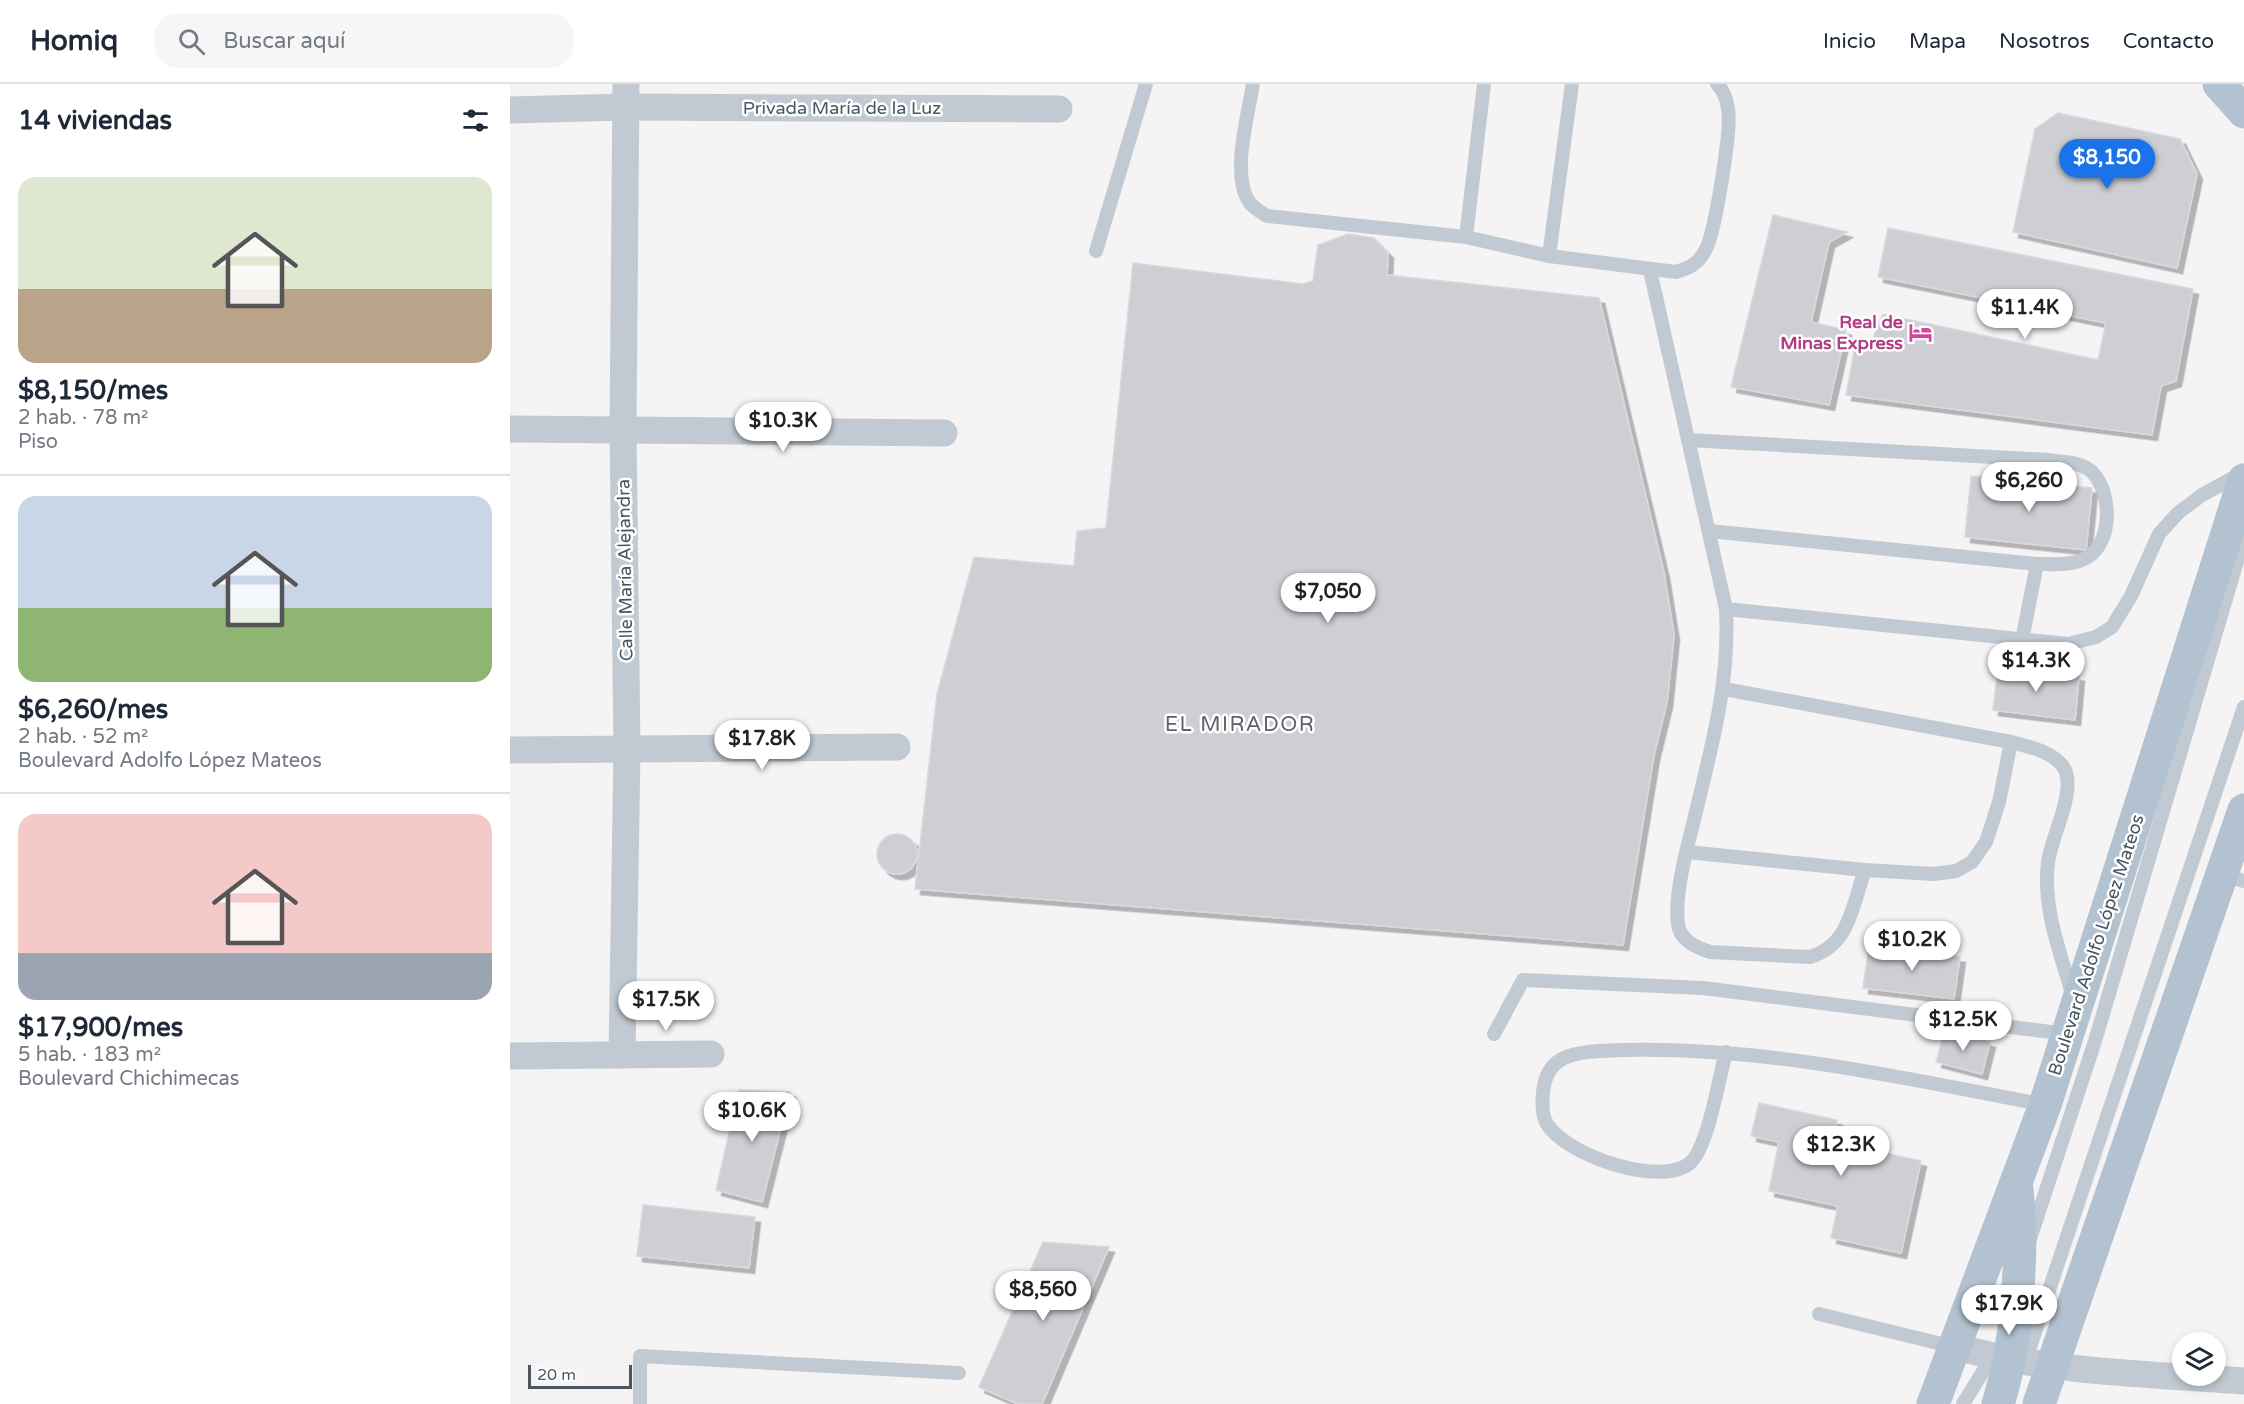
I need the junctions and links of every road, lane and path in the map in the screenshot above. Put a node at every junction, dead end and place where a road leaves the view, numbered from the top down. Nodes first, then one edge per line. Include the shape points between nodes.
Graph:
1 (1146, 84) edge
2 (1253, 84) edge
3 (1484, 84) edge
4 (1572, 84) edge
5 (1716, 84) edge
6 (2219, 84) edge
7 (626, 96) edge
8 (510, 110) edge
9 (1059, 110) dead end
10 (2244, 112) edge
11 (1466, 237) junction
12 (1096, 251) dead end
13 (1549, 256) junction
14 (1650, 270) junction
15 (510, 429) edge
16 (623, 429) junction
17 (944, 433) dead end
18 (1688, 440) junction
19 (2244, 472) edge
20 (2244, 480) edge
21 (1709, 531) junction
22 (2244, 538) edge
23 (2037, 564) junction
24 (1726, 609) junction
25 (2022, 640) junction
26 (1724, 689) junction
27 (2244, 707) edge
28 (2011, 742) junction
29 (897, 747) dead end
30 (510, 750) edge
31 (627, 750) junction
32 (2244, 810) edge
33 (1687, 852) junction
34 (1865, 870) junction
35 (2233, 877) edge
36 (2071, 1021) junction
37 (1494, 1034) dead end
38 (1726, 1052) junction
39 (711, 1054) dead end
40 (622, 1055) junction
41 (510, 1056) edge
42 (2045, 1105) junction
43 (2016, 1180) junction
44 (2018, 1277) junction
45 (1819, 1314) dead end
46 (1956, 1347) junction
47 (2020, 1361) junction
48 (959, 1373) dead end
49 (2244, 1381) edge
50 (1944, 1403) edge
51 (640, 1404) edge
52 (1998, 1404) edge
53 (2010, 1404) edge
54 (2039, 1404) edge

1 - 12 lane
2 - 11 lane via 1241,165 1242,188 1250,205 1267,216
3 - 11 lane
4 - 13 lane
5 - 14 lane via 1729,110 1708,242 1693,266 1676,272
6 - 10 main road
7 - 8 street, Privada María de la Luz
7 - 9 street, Privada María de la Luz
7 - 16 street, Calle María Alejandra
11 - 13 lane
13 - 14 lane
14 - 18 lane
15 - 16 street
16 - 17 street
16 - 31 street, Calle María Alejandra
18 - 21 lane
18 - 23 lane via 2048,459 2091,471 2101,484 2106,502 2105,529 2098,548 2072,563
19 - 25 lane via 2202,495 2159,534 2112,627 2096,637 2068,644
20 - 36 main road, Boulevard Adolfo López Mateos
21 - 23 lane
21 - 24 lane
22 - 44 lane via 2095,1041
23 - 25 lane
24 - 25 lane
24 - 26 lane
26 - 28 lane
26 - 33 lane
27 - 47 lane
28 - 34 lane via 1986,842 1972,862 1956,871 1934,874
28 - 36 lane via 2052,756 2064,769 2068,785 2048,860 2046,884
29 - 31 street
30 - 31 street
31 - 40 street, Calle María Alejandra
32 - 35 main road
33 - 34 lane
33 - 34 lane via 1678,925 1683,937 1710,952 1810,957 1825,952 1844,932
35 - 47 main road
36 - 37 lane via 1703,988 1523,980
36 - 42 main road, Boulevard Adolfo López Mateos
38 - 38 lane via 1619,1050 1581,1052 1559,1059 1544,1077 1542,1103 1546,1123 1563,1142 1588,1156 1645,1172 1672,1172 1689,1163 1701,1149
38 - 42 lane via 1810,1060
39 - 40 street
40 - 41 street
42 - 43 main road, Boulevard Adolfo López Mateos
43 - 44 main road via 2021,1224
43 - 46 main road, Boulevard Adolfo López Mateos
44 - 47 main road
45 - 46 lane
46 - 47 street
46 - 50 main road, Boulevard Adolfo López Mateos
47 - 49 street
47 - 50 lane
47 - 52 main road
47 - 53 lane
47 - 54 main road
48 - 51 lane via 640,1356

